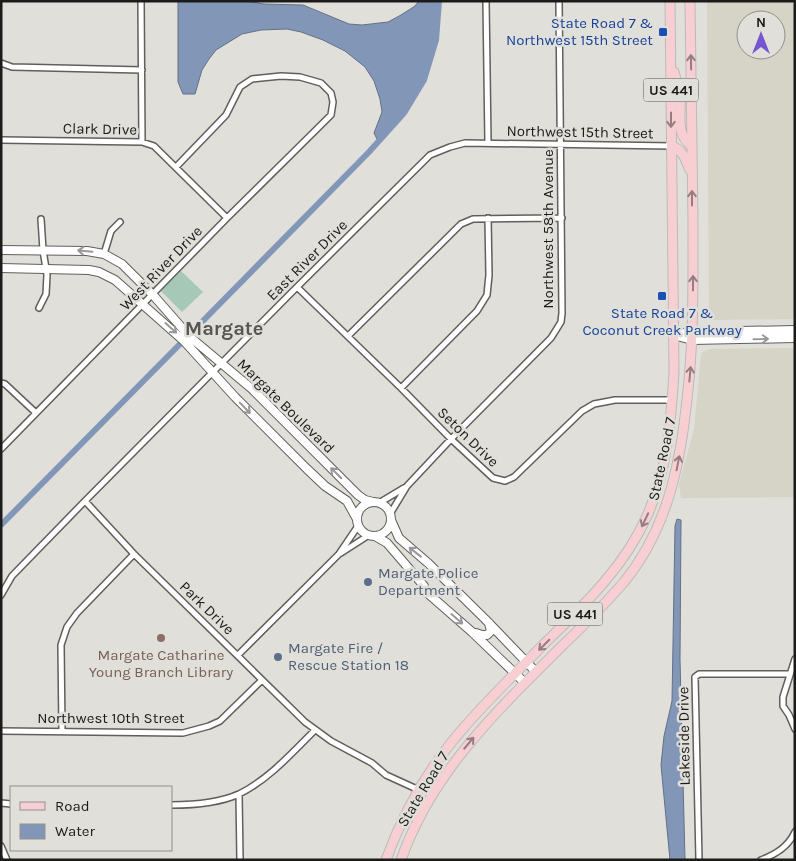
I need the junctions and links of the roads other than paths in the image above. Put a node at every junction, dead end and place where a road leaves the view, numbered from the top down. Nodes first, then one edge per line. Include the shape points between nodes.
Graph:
1 (141, 1) edge
2 (486, 1) edge
3 (559, 1) edge
4 (670, 1) edge
5 (690, 1) edge
6 (670, 60) junction
7 (1, 63) edge
8 (142, 70) junction
9 (1, 140) edge
10 (142, 142) junction
11 (488, 143) junction
12 (561, 145) junction
13 (672, 146) junction
14 (692, 146) junction
15 (176, 168) junction
16 (692, 178) junction
17 (227, 218) junction
18 (488, 218) junction
19 (562, 218) junction
20 (42, 219) dead end
21 (120, 222) dead end
22 (1, 250) edge
23 (42, 250) junction
24 (104, 254) junction
25 (1, 268) edge
26 (46, 269) junction
27 (297, 287) junction
28 (153, 295) junction
29 (143, 305) junction
30 (39, 308) dead end
31 (795, 330) edge
32 (673, 335) junction
33 (348, 336) junction
34 (692, 336) junction
35 (795, 338) edge
36 (222, 363) junction
37 (212, 372) junction
38 (1, 382) edge
39 (401, 388) junction
40 (672, 400) junction
41 (36, 413) junction
42 (451, 439) junction
43 (1, 449) edge
44 (407, 486) junction
45 (85, 501) junction
46 (376, 503) junction
47 (390, 517) junction
48 (358, 522) junction
49 (372, 535) junction
50 (627, 553) junction
51 (134, 554) junction
52 (339, 554) junction
53 (624, 581) junction
54 (1, 595) edge
55 (489, 623) junction
56 (472, 632) junction
57 (238, 655) junction
58 (795, 659) edge
59 (526, 662) junction
60 (536, 672) junction
61 (515, 674) junction
62 (790, 674) junction
63 (262, 680) junction
64 (525, 683) junction
65 (795, 729) edge
66 (315, 730) junction
67 (1, 731) edge
68 (62, 731) junction
69 (419, 790) junction
70 (238, 794) junction
71 (172, 805) edge
72 (414, 827) junction
73 (795, 832) edge
74 (1, 846) edge
75 (7, 860) edge
76 (240, 860) edge
77 (386, 860) edge
78 (401, 860) edge
79 (699, 860) edge
80 (761, 860) edge

1 - 8 street
2 - 11 street
3 - 12 street, Northwest 58th Avenue
4 - 6 main road, State Road 7 / US 441
14 -> 5 main road, State Road 7 / US 441
6 -> 13 main road, State Road 7 / US 441
6 - 14 main road via 680,94 680,132
7 - 8 street via 12,67
8 - 10 street
9 - 10 street, Clark Drive
10 - 15 street, Clark Drive via 154,146
11 - 12 street, Northwest 15th Street
11 - 27 street, East River Drive via 465,143 430,155
12 - 13 street, Northwest 15th Street
12 - 19 street, Northwest 58th Avenue
13 - 16 main road via 683,154
13 - 32 main road, State Road 7 / US 441
14 - 16 main road, State Road 7 / US 441
15 - 17 street, Clark Drive
15 - 17 street, West River Drive via 226,115 240,88 252,79 300,76 321,83 331,92 331,115
34 -> 16 main road, State Road 7 / US 441
17 - 28 street, West River Drive
18 - 19 street
18 - 33 street via 461,224
18 - 39 street via 487,295 477,311
19 - 42 street, Northwest 58th Avenue via 560,322 551,338
20 - 23 street
21 - 24 street via 111,232
22 - 23 street, Margate Boulevard
24 -> 23 street, Margate Boulevard
23 - 26 street
24 - 28 street, Margate Boulevard via 122,264
25 - 26 street, Margate Boulevard
26 - 29 street, Margate Boulevard via 99,272 115,280
26 - 30 street via 46,294
27 - 33 street, Seton Drive
27 - 36 street, East River Drive
28 - 29 street, West River Drive
28 - 36 street, Margate Boulevard via 190,337
29 -> 37 street, Margate Boulevard via 184,341
29 - 41 street, West River Drive
31 - 34 street
32 - 34 street
32 - 40 main road, State Road 7 / US 441
33 - 39 street, Seton Drive
34 -> 35 street
53 -> 34 main road, State Road 7 / US 441 via 651,540 670,493 683,433
36 - 37 street, East River Drive
46 -> 36 street, Margate Boulevard via 358,495
37 - 45 street, East River Drive
37 -> 48 street, Margate Boulevard via 317,479 347,501
38 - 41 street
39 - 42 street, Seton Drive
40 - 42 street, Seton Drive via 615,400 594,404 582,411 514,477 505,481 493,478
40 -> 50 main road, State Road 7 / US 441 via 660,480
41 - 43 street, West River Drive
42 - 44 street, Northwest 58th Avenue
44 - 46 street, Northwest 58th Avenue
44 - 47 street, Northwest 58th Avenue
45 - 51 street, Park Drive
45 - 54 street, East River Drive via 12,576
46 - 47 street via 384,505
46 - 48 street via 360,509
47 - 49 street via 386,531
55 -> 47 street via 398,538
48 - 49 street via 361,530
48 - 52 street
49 - 52 street
49 -> 56 street via 387,543 424,590
50 - 53 main road via 629,565
50 -> 59 main road, State Road 7 / US 441 via 599,590
51 - 57 street, Park Drive
51 - 68 street via 67,627 61,645
52 - 57 street
53 - 60 main road, State Road 7 / US 441
55 - 56 street via 491,631 488,635
55 - 59 street
56 - 61 street
57 - 63 street, Park Drive
58 - 62 street
59 - 60 street
59 - 61 main road, State Road 7 / US 441
60 - 64 main road, State Road 7 / US 441
61 - 64 street
61 - 69 main road, State Road 7 / US 441 via 454,739
62 - 65 street via 783,706
62 - 79 street, Lakeside Drive via 699,674 695,677
63 - 66 street, Park Drive
63 - 68 street, Northwest 10th Street via 220,721 183,733
72 -> 64 main road, State Road 7 / US 441 via 438,784 461,753
66 - 69 street, Park Drive via 372,763 386,775
66 - 70 street via 282,763
67 - 68 street, Northwest 10th Street
69 - 72 main road via 421,802 412,820
69 - 77 main road, State Road 7 / US 441
70 - 71 street via 212,802
70 - 76 street
72 - 78 main road, State Road 7 / US 441
73 - 80 street via 779,851
74 - 75 street

